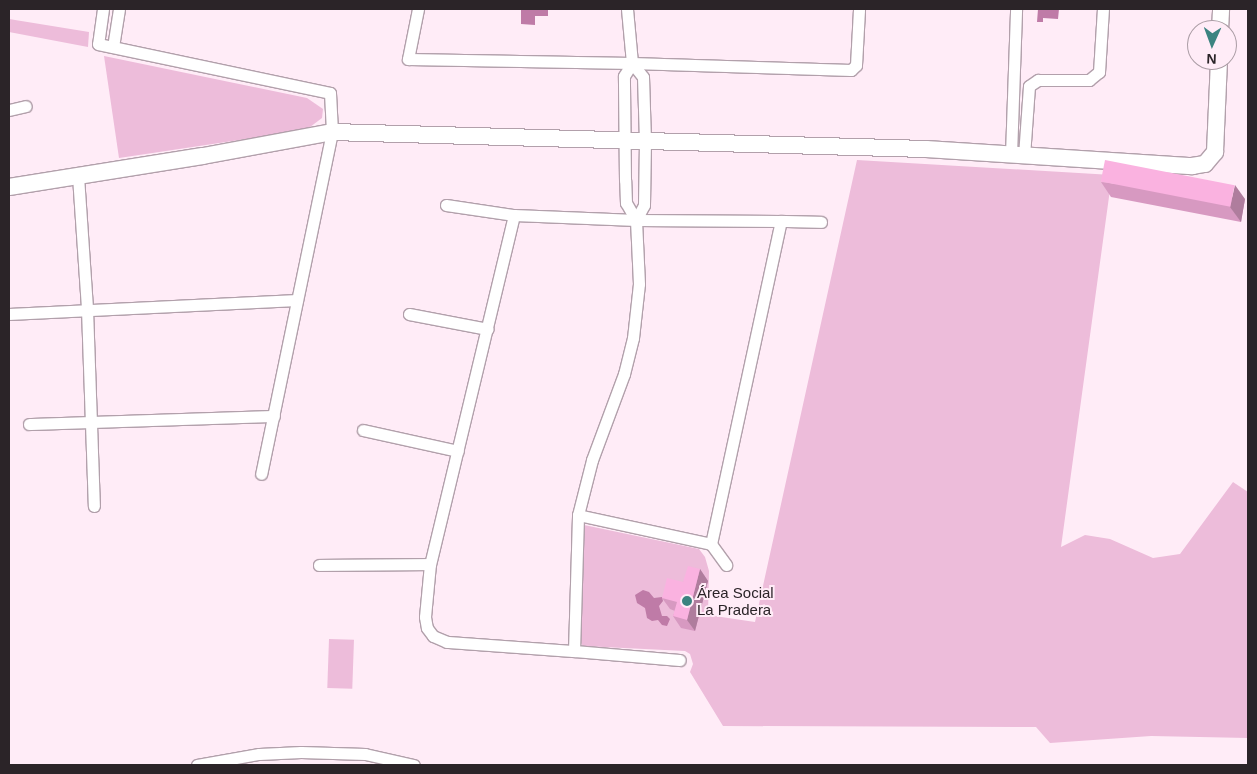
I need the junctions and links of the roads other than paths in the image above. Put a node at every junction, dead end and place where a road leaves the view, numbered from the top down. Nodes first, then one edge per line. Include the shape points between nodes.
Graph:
1 (103, 9) edge
2 (119, 9) edge
3 (418, 9) edge
4 (627, 9) edge
5 (859, 9) edge
6 (1016, 9) edge
7 (1104, 9) edge
8 (113, 47) junction
9 (632, 63) junction
10 (1219, 70) edge
11 (26, 106) dead end
12 (9, 110) edge
13 (332, 132) junction
14 (624, 141) junction
15 (645, 141) junction
16 (1018, 156) junction
17 (78, 176) junction
18 (9, 187) edge
19 (446, 205) dead end
20 (514, 215) junction
21 (636, 220) junction
22 (781, 221) junction
23 (821, 222) dead end
24 (297, 300) junction
25 (87, 309) junction
26 (9, 314) edge
27 (409, 314) dead end
28 (488, 328) junction
29 (274, 416) junction
30 (90, 422) junction
31 (29, 424) dead end
32 (363, 430) dead end
33 (458, 451) junction
34 (261, 474) dead end
35 (94, 506) dead end
36 (578, 515) junction
37 (711, 544) junction
38 (430, 564) junction
39 (319, 565) dead end
40 (726, 565) dead end
41 (574, 651) junction
42 (680, 660) dead end
43 (259, 760) edge
44 (365, 760) edge
45 (197, 765) edge
46 (414, 765) edge

1 - 8 street via 98,44
2 - 8 street
3 - 9 street via 408,60
4 - 9 street
5 - 9 street via 856,65 850,70
6 - 16 street
7 - 16 street via 1099,72 1089,80 1038,80 1029,86
8 - 13 street via 330,93
9 - 14 street via 624,76
9 - 15 street via 643,77
10 - 16 street via 1215,152 1205,164 1192,166
11 - 12 street
13 - 14 street
13 - 17 street
13 - 24 street
14 - 15 street
14 - 21 street via 626,203
15 - 16 street via 926,149
15 - 21 street via 644,205
17 - 18 street
17 - 25 street
19 - 20 street
20 - 21 street
20 - 28 street
21 - 22 street
21 - 36 street via 639,284 633,338 624,374 592,460
22 - 23 street
22 - 37 street
24 - 25 street
24 - 29 street
25 - 26 street
25 - 30 street
27 - 28 street
28 - 33 street
29 - 30 street
29 - 34 street
30 - 31 street
30 - 35 street
32 - 33 street
33 - 38 street
36 - 37 street
36 - 41 street
37 - 40 street
38 - 39 street
38 - 41 street via 425,617 433,636 447,642
41 - 42 street
43 - 44 street via 301,752
43 - 45 street
44 - 46 street

